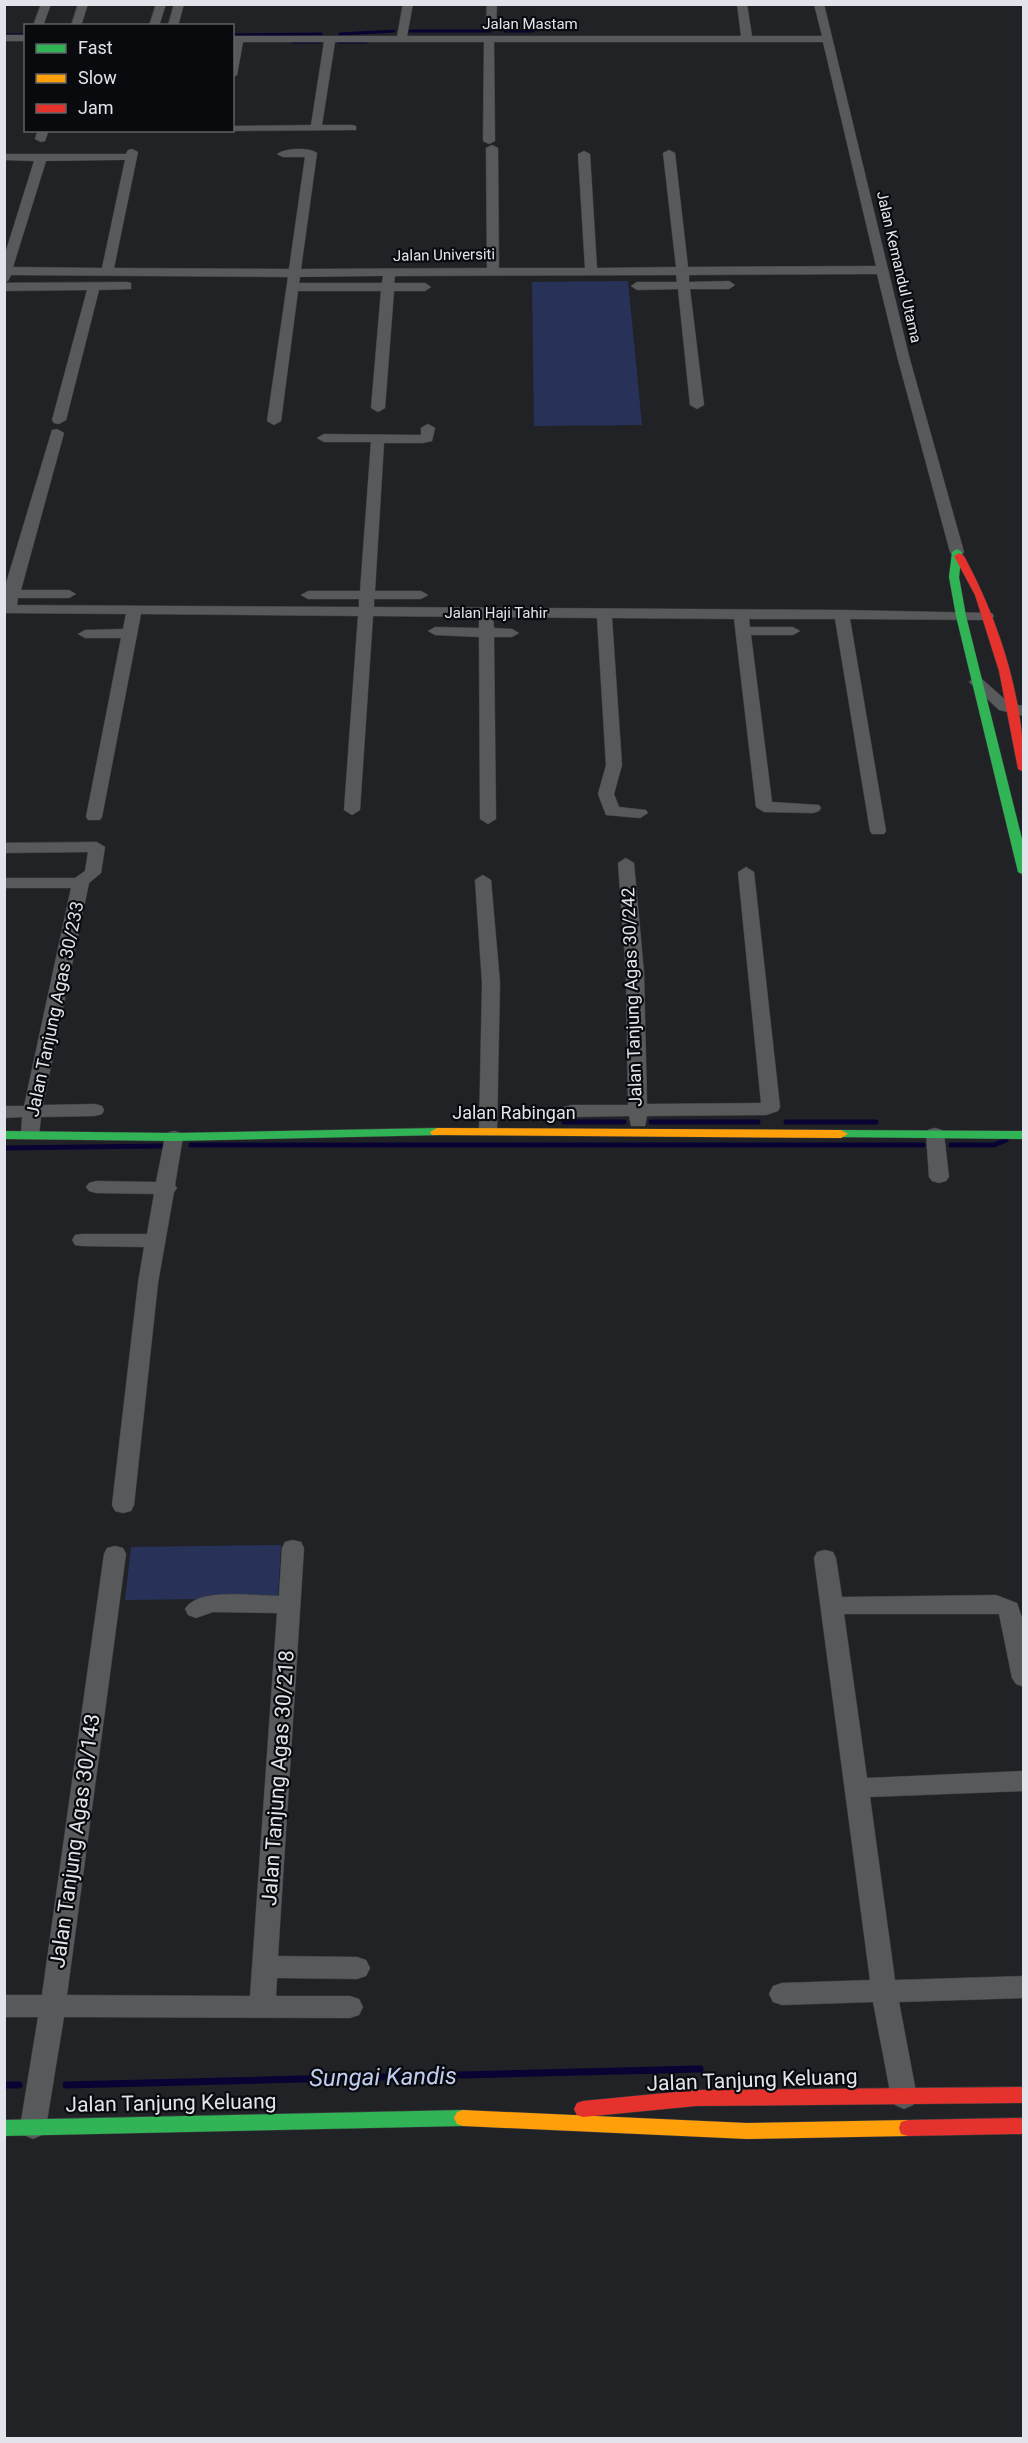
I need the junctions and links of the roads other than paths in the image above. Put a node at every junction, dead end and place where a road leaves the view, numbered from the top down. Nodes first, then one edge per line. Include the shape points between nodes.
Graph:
1 (46, 4) edge
2 (83, 4) edge
3 (161, 4) edge
4 (179, 4) edge
5 (408, 4) edge
6 (492, 4) edge
7 (742, 4) edge
8 (819, 4) edge
9 (39, 24) edge
10 (77, 24) edge
11 (155, 24) edge
12 (174, 24) edge
13 (378, 28) dead end
14 (458, 28) dead end
15 (490, 30) junction
16 (403, 33) junction
17 (4, 38) edge
18 (24, 38) edge
19 (235, 39) edge
20 (747, 39) junction
21 (828, 39) junction
22 (330, 42) junction
23 (299, 46) dead end
24 (364, 46) dead end
25 (316, 128) junction
26 (352, 128) dead end
27 (234, 129) edge
28 (669, 153) dead end
29 (282, 154) dead end
30 (584, 154) dead end
31 (4, 157) edge
32 (40, 158) junction
33 (148, 260) dead end
34 (590, 261) junction
35 (494, 262) junction
36 (108, 265) junction
37 (6, 268) edge
38 (883, 270) junction
39 (389, 272) junction
40 (682, 272) junction
41 (295, 273) junction
42 (684, 285) junction
43 (729, 285) dead end
44 (94, 286) junction
45 (127, 286) dead end
46 (637, 286) dead end
47 (4, 287) edge
48 (293, 287) junction
49 (387, 287) junction
50 (425, 287) dead end
51 (697, 405) dead end
52 (378, 408) dead end
53 (274, 421) dead end
54 (428, 428) dead end
55 (324, 438) dead end
56 (378, 439) junction
57 (957, 552) junction
58 (8, 594) edge
59 (69, 594) dead end
60 (308, 595) dead end
61 (367, 595) junction
62 (421, 595) dead end
63 (6, 609) edge
64 (134, 611) junction
65 (366, 612) junction
66 (486, 613) junction
67 (604, 613) junction
68 (741, 614) junction
69 (842, 614) junction
70 (961, 616) junction
71 (987, 616) junction
72 (743, 631) junction
73 (435, 632) dead end
74 (793, 632) dead end
75 (129, 633) junction
76 (486, 633) junction
77 (512, 633) dead end
78 (85, 634) dead end
79 (1004, 670) junction
80 (977, 682) junction
81 (1023, 695) edge
82 (1014, 707) edge
83 (989, 731) junction
84 (1023, 732) edge
85 (1018, 749) junction
86 (1023, 769) edge
87 (813, 808) dead end
88 (352, 810) dead end
89 (640, 813) dead end
90 (94, 817) dead end
91 (488, 819) dead end
92 (878, 831) dead end
93 (4, 848) edge
94 (626, 863) dead end
95 (746, 872) dead end
96 (1023, 872) edge
97 (483, 880) dead end
98 (81, 882) junction
99 (4, 884) edge
100 (95, 1110) dead end
101 (637, 1110) junction
102 (32, 1111) junction
103 (571, 1111) dead end
104 (4, 1112) edge
105 (488, 1131) junction
106 (638, 1131) junction
107 (936, 1134) junction
108 (4, 1135) edge
109 (30, 1135) junction
110 (1023, 1135) edge
111 (174, 1137) junction
112 (939, 1177) dead end
113 (96, 1187) dead end
114 (167, 1188) junction
115 (82, 1240) dead end
116 (156, 1241) junction
117 (123, 1505) dead end
118 (293, 1548) dead end
119 (115, 1554) dead end
120 (825, 1558) dead end
121 (290, 1605) junction
122 (831, 1606) junction
123 (196, 1609) dead end
124 (1023, 1678) edge
125 (1023, 1781) edge
126 (856, 1788) junction
127 (266, 1967) junction
128 (357, 1968) dead end
129 (1023, 1987) edge
130 (884, 1990) junction
131 (782, 1994) dead end
132 (4, 2006) edge
133 (53, 2006) junction
134 (262, 2007) junction
135 (350, 2007) dead end
136 (1023, 2095) edge
137 (904, 2097) junction
138 (483, 2118) junction
139 (1023, 2126) edge
140 (33, 2127) junction
141 (4, 2128) edge

1 - 9 street
2 - 10 street
3 - 11 street
4 - 12 street
5 - 16 street
6 - 15 street
7 - 20 street
8 - 21 street, Jalan Kemandul Utama
13 - 16 street
14 - 16 street
15 - 16 street, Jalan Mastam
15 - 20 street, Jalan Mastam
15 - 35 street
16 - 22 street, Jalan Mastam
17 - 18 street
19 - 22 street, Jalan Mastam
20 - 21 street, Jalan Mastam
21 - 38 street, Jalan Kemandul Utama
22 - 23 street
22 - 24 street
22 - 25 street
25 - 26 street
25 - 27 street
28 - 40 street
29 - 41 street via 311,153
30 - 34 street
31 - 32 street
32 - 36 street via 131,155
32 - 37 street
33 - 36 street
34 - 35 street, Jalan Universiti
34 - 40 street, Jalan Universiti
35 - 39 street, Jalan Universiti
36 - 37 street, Jalan Universiti
36 - 41 street, Jalan Universiti
38 - 40 street, Jalan Universiti
38 - 57 street, Jalan Kemandul Utama
39 - 41 street, Jalan Universiti
39 - 49 street
40 - 42 street
41 - 48 street
42 - 43 street
42 - 46 street
42 - 51 street
44 - 45 street
44 - 47 street
44 - 58 street via 58,427
48 - 49 street
48 - 53 street
49 - 50 street
49 - 52 street
54 - 56 street via 427,438
55 - 56 street
56 - 61 street
57 - 70 street via 954,577
57 - 71 street
58 - 59 street
58 - 63 street
60 - 61 street
61 - 62 street
61 - 65 street
63 - 64 street, Jalan Haji Tahir
64 - 65 street, Jalan Haji Tahir
64 - 75 street
65 - 66 street, Jalan Haji Tahir
65 - 88 street
66 - 67 street, Jalan Haji Tahir
66 - 76 street
67 - 68 street, Jalan Haji Tahir
67 - 89 street via 614,765 606,794 612,812
68 - 69 street, Jalan Haji Tahir
68 - 72 street
69 - 70 street, Jalan Haji Tahir
69 - 92 street
70 - 71 street, Jalan Haji Tahir
70 - 80 street
71 - 79 street
72 - 74 street
72 - 87 street via 764,807
73 - 76 street
75 - 78 street
75 - 90 street
76 - 77 street
76 - 91 street
79 - 81 street
79 - 82 street
80 - 82 street
80 - 83 street
82 - 83 street
82 - 85 street
83 - 96 street
84 - 85 street
85 - 86 street
93 - 98 street, Jalan Tanjung Agas 30/233 via 97,848 93,873
94 - 101 street, Jalan Tanjung Agas 30/242 via 635,973
95 - 101 street via 771,1107
97 - 105 street via 491,984
98 - 99 street
98 - 102 street, Jalan Tanjung Agas 30/233
100 - 102 street
101 - 103 street
101 - 106 street, Jalan Tanjung Agas 30/242
102 - 104 street
102 - 109 street, Jalan Tanjung Agas 30/233
105 - 106 street, Jalan Rabingan
105 - 111 street, Jalan Rabingan
106 - 107 street, Jalan Rabingan
107 - 110 street, Jalan Rabingan
107 - 112 street
108 - 109 street, Jalan Rabingan
109 - 111 street, Jalan Rabingan
111 - 114 street
113 - 114 street
114 - 116 street
115 - 116 street
116 - 117 street
118 - 121 street, Jalan Tanjung Agas 30/218
119 - 133 street, Jalan Tanjung Agas 30/143
120 - 122 street
121 - 123 street via 213,1604
121 - 127 street, Jalan Tanjung Agas 30/218
122 - 124 street via 996,1604 1009,1609
122 - 126 street
125 - 126 street
126 - 130 street
127 - 128 street
127 - 134 street, Jalan Tanjung Agas 30/218
129 - 130 street
130 - 131 street
130 - 137 street
132 - 133 street
133 - 134 street
133 - 140 street, Jalan Tanjung Agas 30/143
134 - 135 street
136 - 137 street, Jalan Tanjung Keluang
137 - 138 street, Jalan Tanjung Keluang via 696,2098
138 - 139 street, Jalan Tanjung Keluang via 747,2130
138 - 140 street, Jalan Tanjung Keluang
140 - 141 street, Jalan Tanjung Keluang

